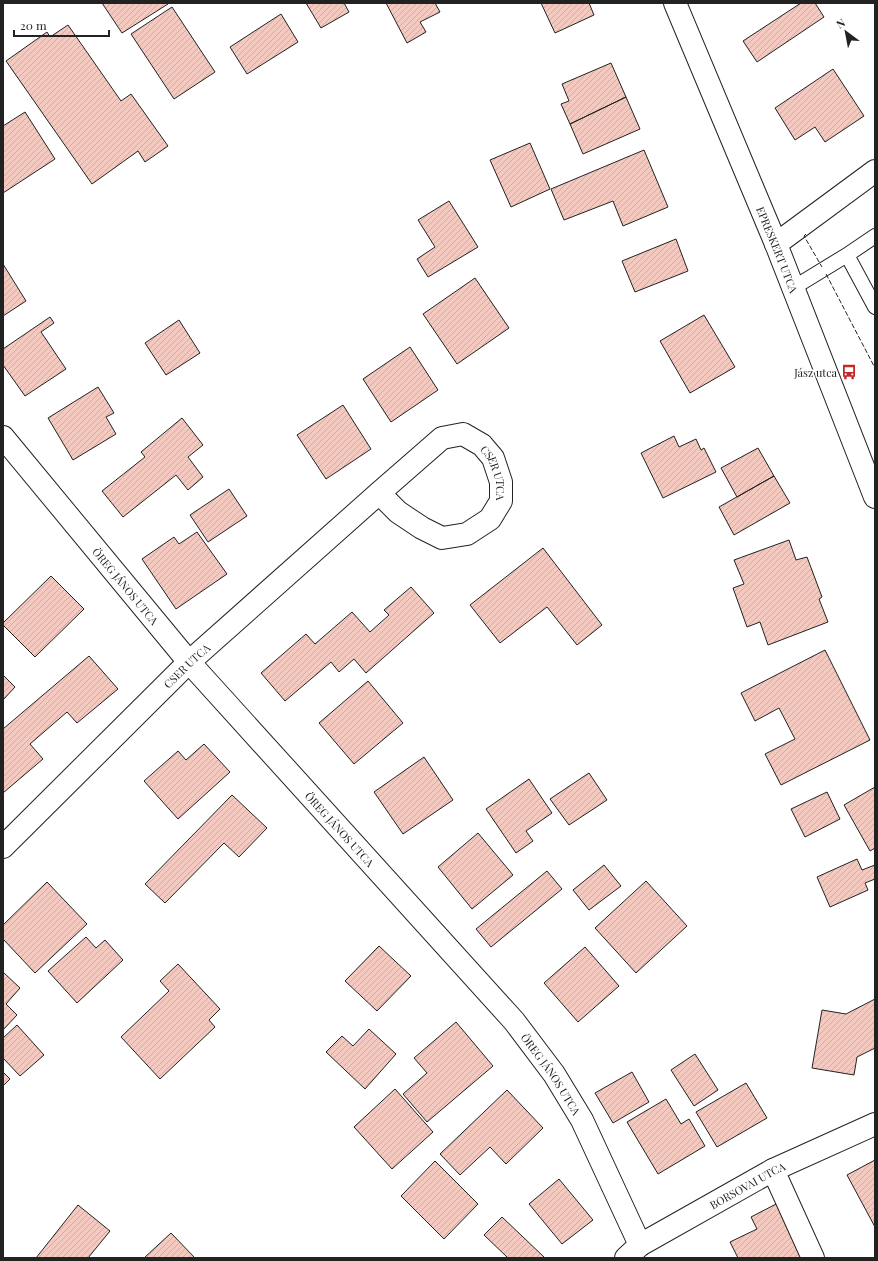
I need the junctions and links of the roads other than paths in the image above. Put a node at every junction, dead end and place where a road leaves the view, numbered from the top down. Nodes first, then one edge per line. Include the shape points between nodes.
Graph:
1 (675, 3) edge
2 (875, 171) edge
3 (875, 236) edge
4 (776, 244) junction
5 (847, 255) junction
6 (793, 288) junction
7 (875, 308) edge
8 (3, 437) edge
9 (379, 493) junction
10 (875, 497) edge
11 (189, 662) junction
12 (3, 846) edge
13 (875, 1124) edge
14 (773, 1170) junction
15 (633, 1252) edge
16 (813, 1258) edge

1 - 4 street, EPRESKERT UTCA
2 - 4 street
3 - 5 lane
4 - 6 street, EPRESKERT UTCA
5 - 6 lane
5 - 7 lane
6 - 10 street, EPRESKERT UTCA
8 - 11 street, ÖREG JÁNOS UTCA
9 - 9 street, CSER UTCA via 442,438 463,434 482,445 493,458 501,482 501,501 490,520 467,534 442,538 398,512
9 - 11 street, CSER UTCA
11 - 12 street, CSER UTCA
11 - 15 street, ÖREG JÁNOS UTCA via 514,1022 554,1074 582,1120
13 - 14 street, BORSOVAI UTCA
14 - 15 street, BORSOVAI UTCA
14 - 16 street

